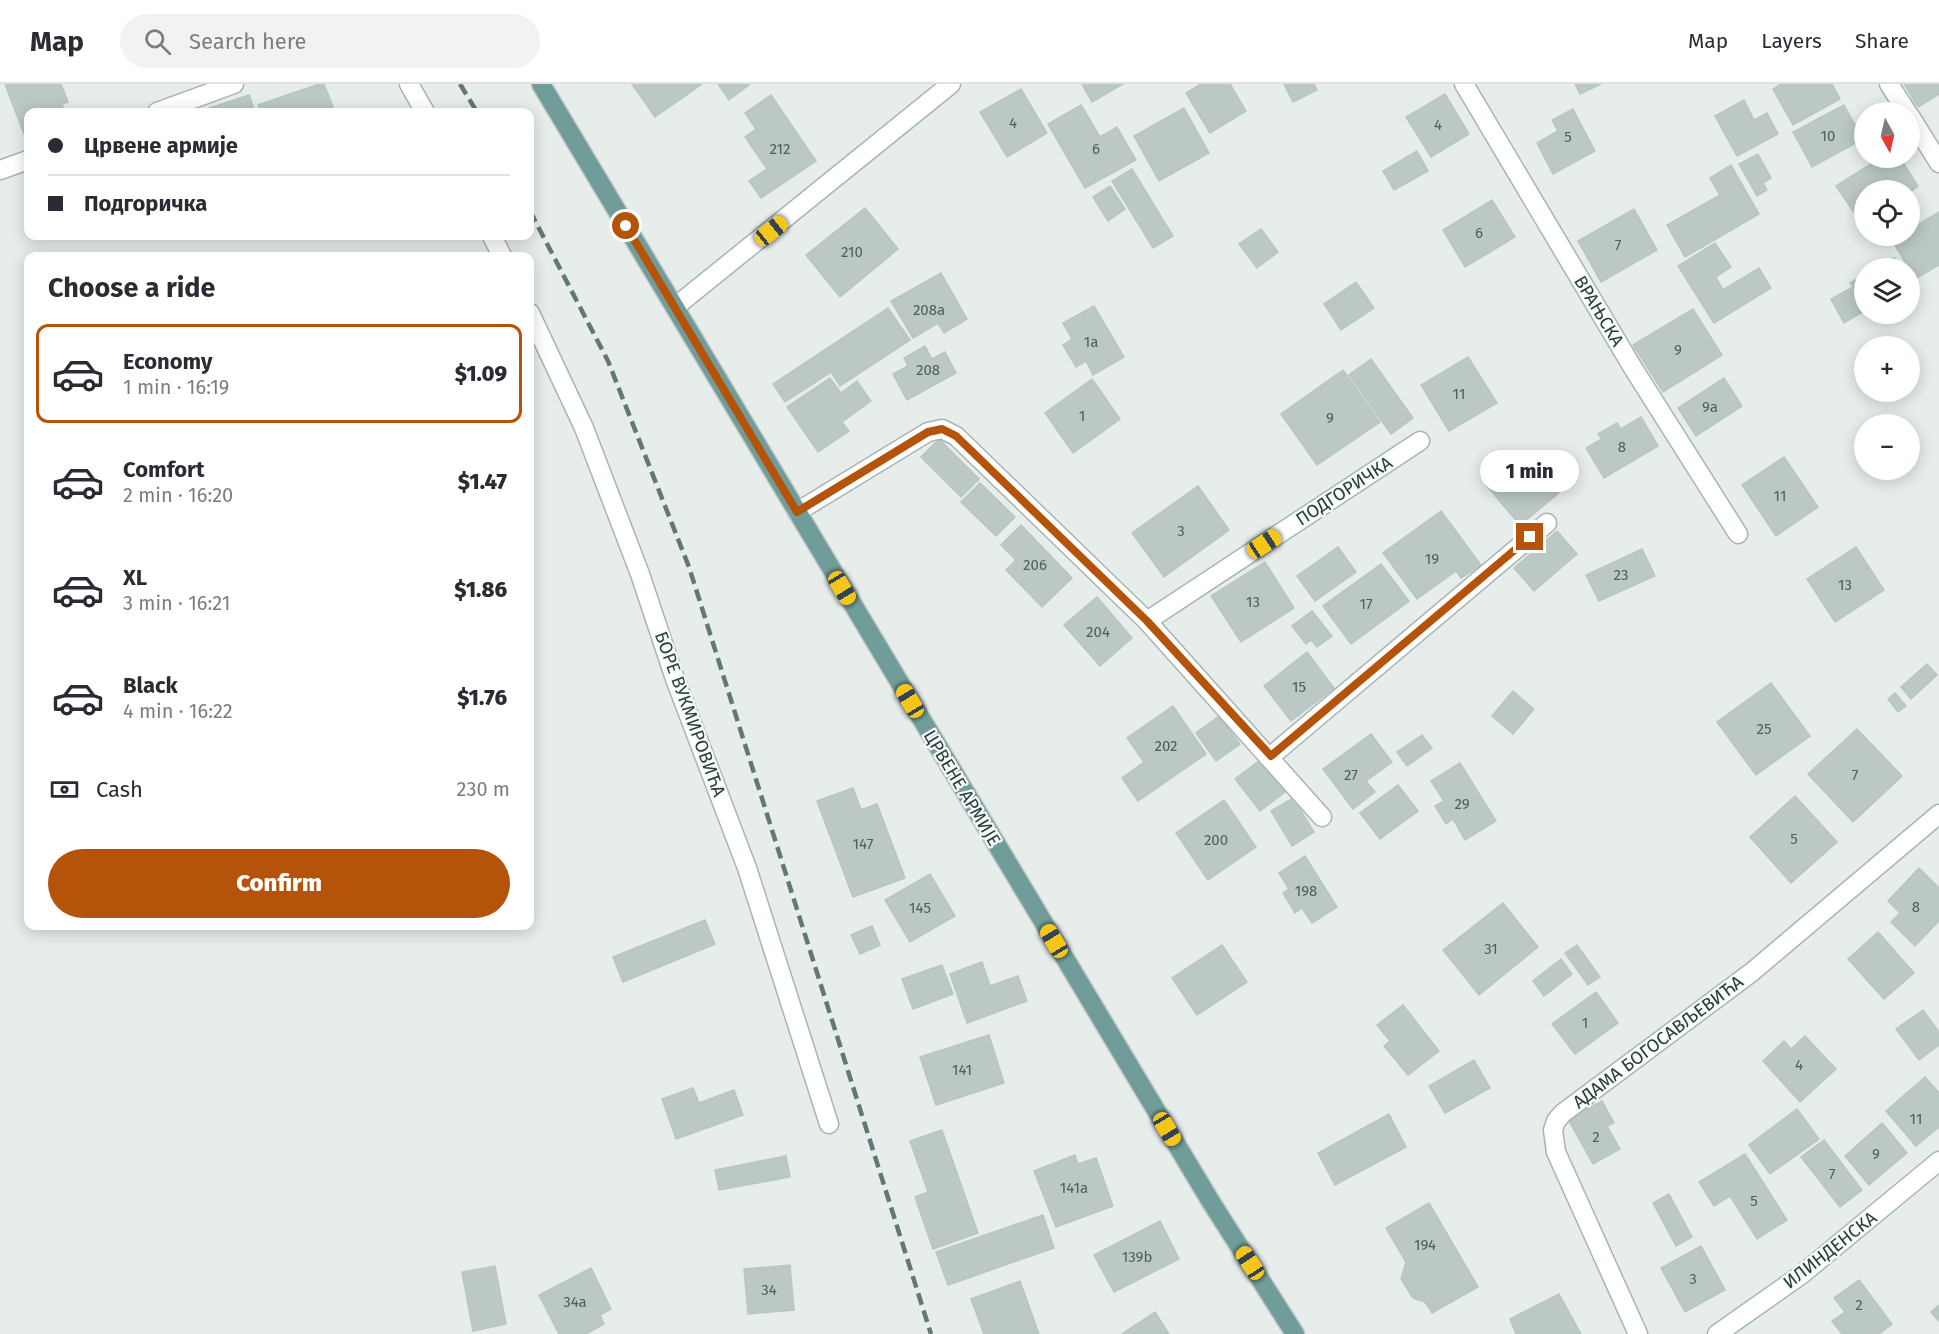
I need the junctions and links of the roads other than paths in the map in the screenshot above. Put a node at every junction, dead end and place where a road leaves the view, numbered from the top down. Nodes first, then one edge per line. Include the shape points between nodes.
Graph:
1 (234, 84) edge
2 (409, 84) edge
3 (541, 84) edge
4 (951, 84) edge
5 (1464, 84) edge
6 (1889, 84) edge
7 (1900, 102) edge
8 (168, 108) edge
9 (423, 108) edge
10 (1920, 133) edge
11 (24, 161) edge
12 (1939, 163) edge
13 (0, 170) edge
14 (675, 307) junction
15 (534, 322) edge
16 (1420, 441) dead end
17 (797, 512) junction
18 (1547, 523) dead end
19 (1738, 534) dead end
20 (1147, 621) junction
21 (1271, 756) junction
22 (1939, 814) edge
23 (1322, 817) dead end
24 (829, 1124) dead end
25 (1939, 1161) edge
26 (1295, 1334) edge
27 (1638, 1334) edge
28 (1717, 1334) edge

1 - 8 street
2 - 9 street
3 - 14 main road, ЦРВЕНЕ АРМИЈЕ
4 - 14 street
5 - 19 street, ВРАЊСКА via 1633,368
6 - 7 street
10 - 12 street
11 - 13 street
14 - 17 main road, ЦРВЕНЕ АРМИЈЕ
15 - 24 street, БОРЕ ВУКМИРОВИЋА via 584,428 640,574 675,679 747,868
16 - 20 street, ПОДГОРИЧКА
17 - 20 street via 928,432 942,429 956,436
17 - 26 main road, ЦРВЕНЕ АРМИЈЕ via 1211,1202
18 - 21 street
20 - 21 street
21 - 23 street
22 - 27 street, АДАМА БОГОСАВЉЕВИЋА via 1752,972 1586,1094 1556,1121 1552,1138 1556,1152
25 - 28 street, ИЛИНДЕНСКА via 1801,1275

